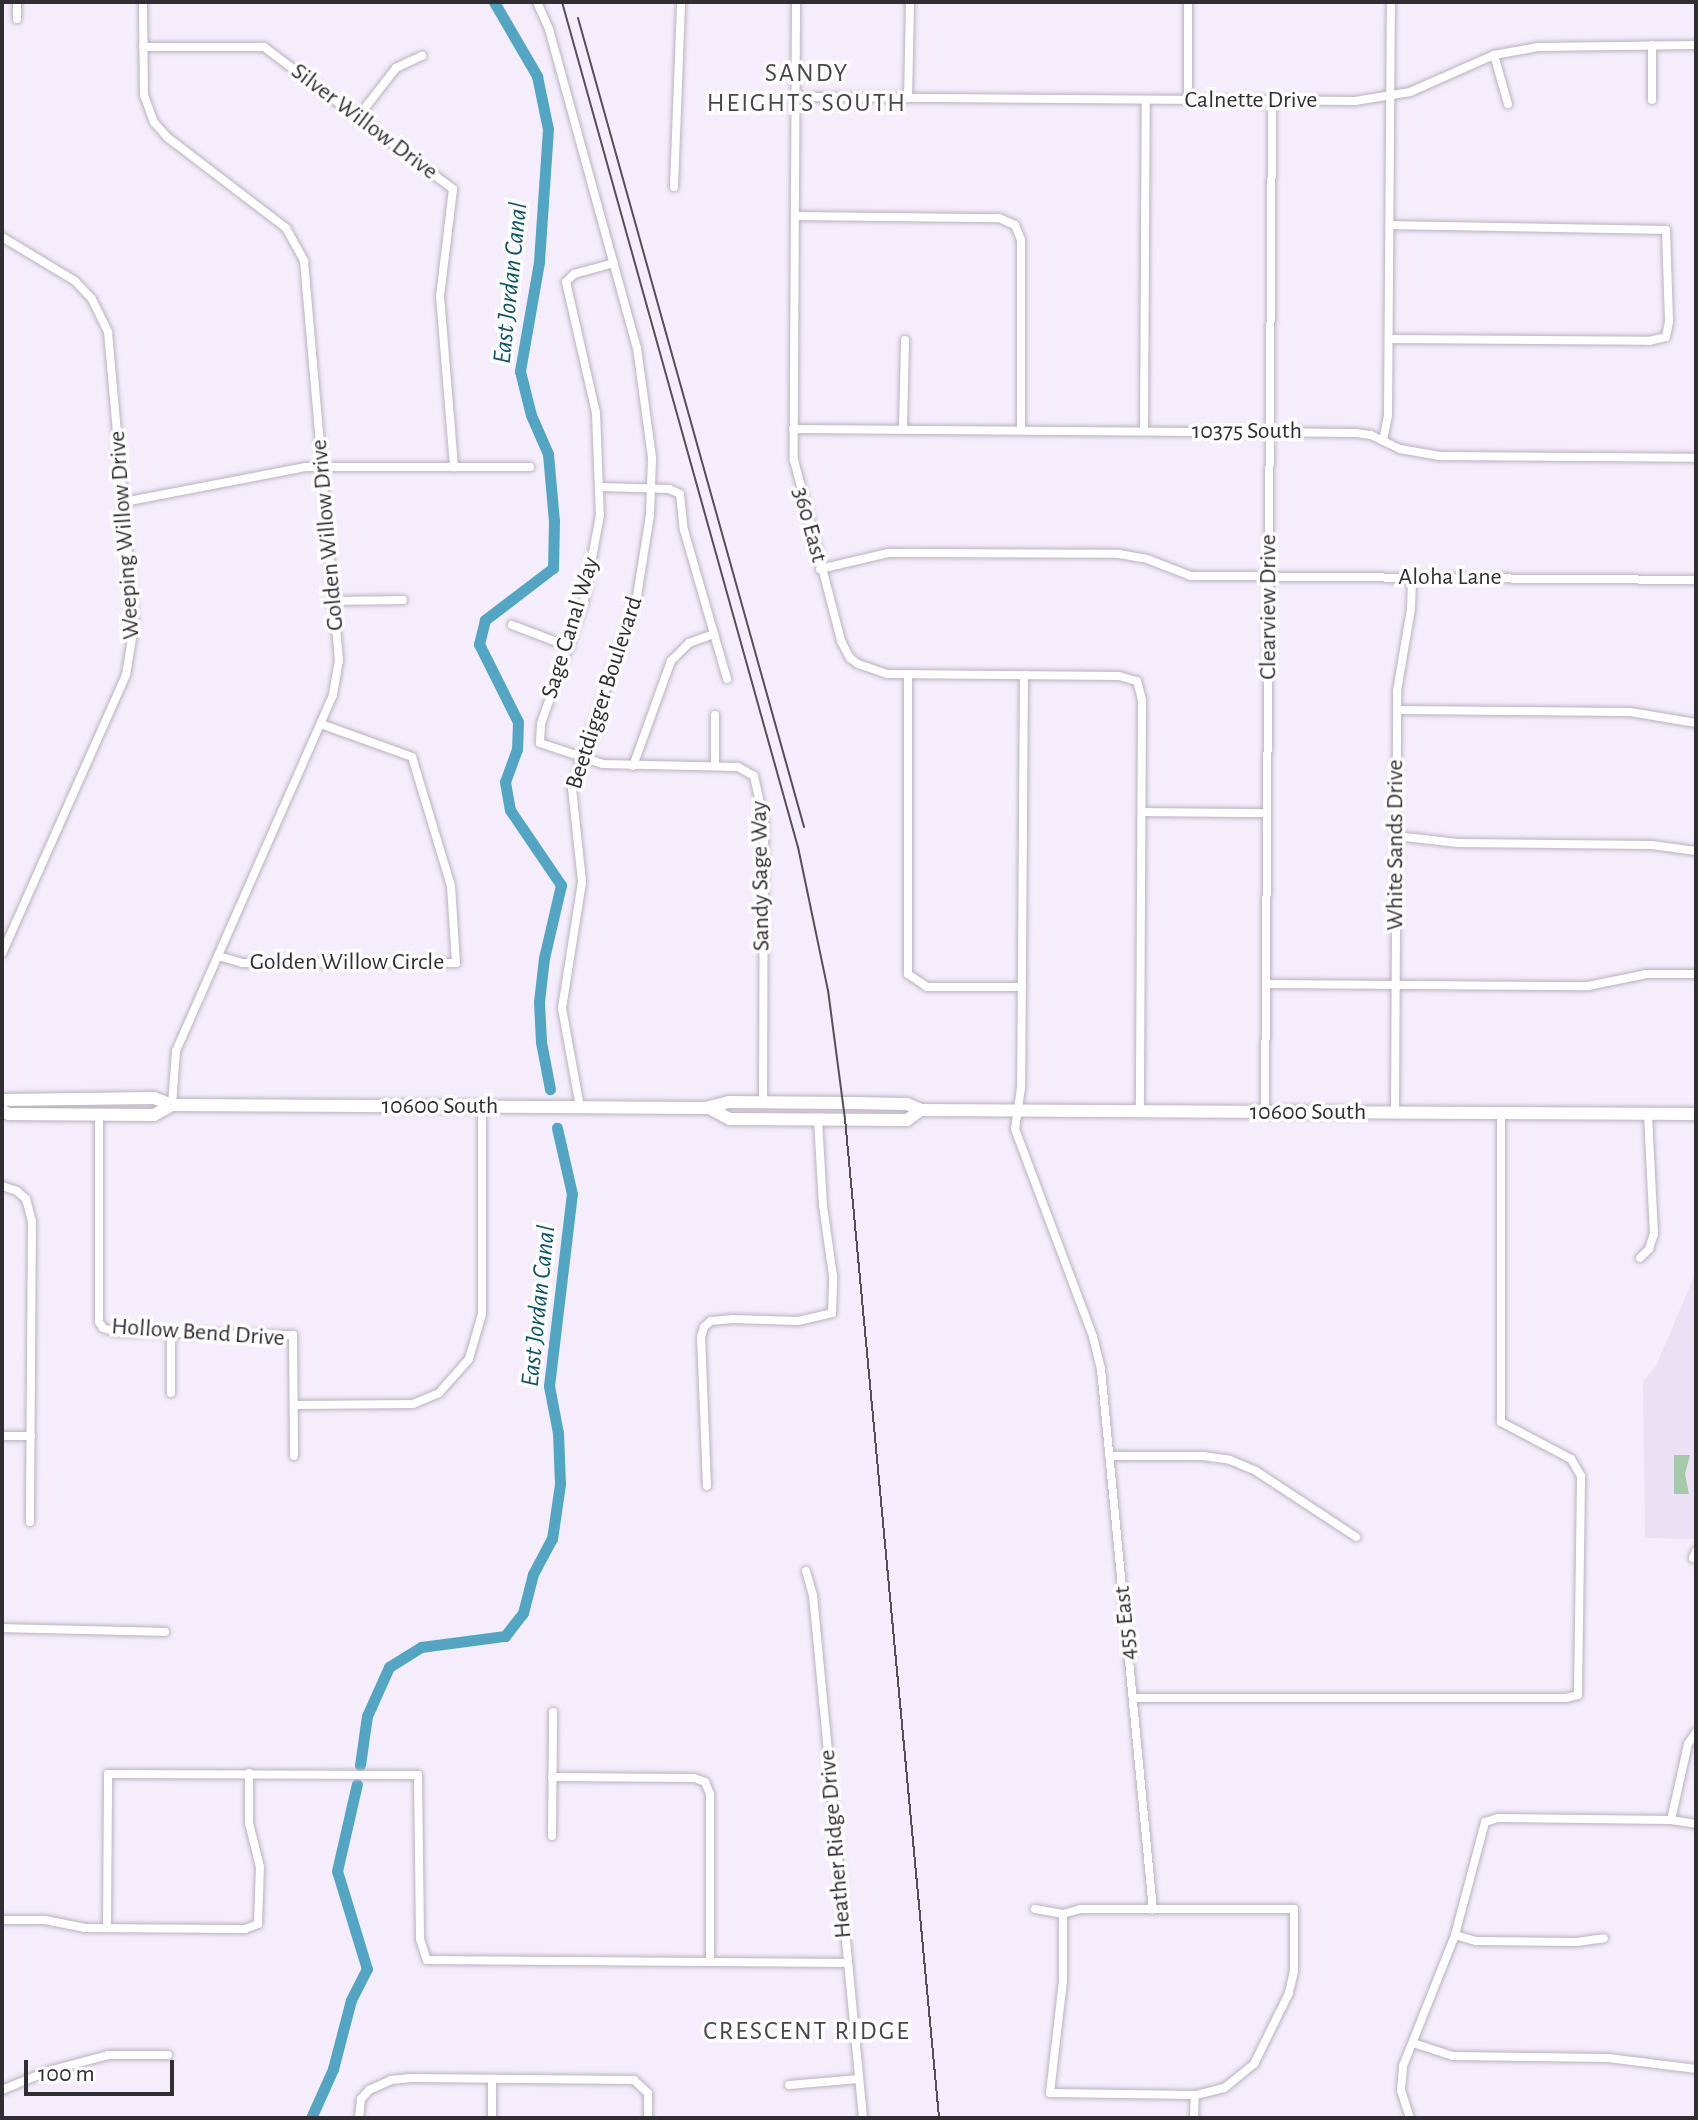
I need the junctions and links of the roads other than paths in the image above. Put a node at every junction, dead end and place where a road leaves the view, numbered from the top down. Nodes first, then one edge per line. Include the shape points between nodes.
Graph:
1 (17, 2) edge
2 (143, 2) edge
3 (537, 2) edge
4 (681, 2) edge
5 (796, 2) edge
6 (910, 2) edge
7 (1188, 2) edge
8 (1391, 2) edge
9 (17, 19) dead end
10 (1652, 45) junction
11 (1696, 45) edge
12 (143, 47) junction
13 (1494, 55) junction
14 (422, 56) dead end
15 (1391, 96) junction
16 (796, 97) junction
17 (908, 98) junction
18 (1146, 100) junction
19 (1188, 100) junction
20 (1652, 100) dead end
21 (1272, 101) junction
22 (1508, 104) dead end
23 (358, 117) junction
24 (674, 187) dead end
25 (795, 216) junction
26 (1390, 225) junction
27 (2, 237) edge
28 (614, 263) junction
29 (1389, 339) junction
30 (905, 340) dead end
31 (793, 429) junction
32 (903, 429) junction
33 (1021, 430) junction
34 (1144, 431) junction
35 (1270, 432) junction
36 (1383, 441) junction
37 (1696, 458) edge
38 (323, 467) junction
39 (454, 467) junction
40 (530, 467) dead end
41 (601, 487) junction
42 (652, 488) junction
43 (124, 502) junction
44 (820, 569) junction
45 (1269, 577) junction
46 (1412, 578) junction
47 (1696, 580) edge
48 (403, 600) dead end
49 (333, 601) junction
50 (512, 625) dead end
51 (714, 634) junction
52 (570, 647) junction
53 (908, 674) junction
54 (1024, 675) junction
55 (727, 679) dead end
56 (1397, 710) junction
57 (715, 715) dead end
58 (1696, 723) edge
59 (321, 724) junction
60 (540, 743) joint
61 (580, 758) junction
62 (633, 766) junction
63 (715, 766) junction
64 (1142, 812) junction
65 (1267, 813) junction
66 (1396, 836) junction
67 (1696, 851) edge
68 (2, 953) edge
69 (218, 956) junction
70 (1696, 974) edge
71 (1266, 984) junction
72 (1396, 985) junction
73 (1022, 987) junction
74 (2, 1100) edge
75 (763, 1103) junction
76 (172, 1105) junction
77 (482, 1107) junction
78 (580, 1107) junction
79 (709, 1108) junction
80 (921, 1110) junction
81 (2, 1111) edge
82 (1017, 1111) junction
83 (1140, 1112) junction
84 (1265, 1113) junction
85 (1395, 1113) junction
86 (1501, 1114) junction
87 (1648, 1114) junction
88 (1696, 1114) edge
89 (99, 1115) junction
90 (818, 1119) junction
91 (2, 1186) edge
92 (1640, 1258) dead end
93 (171, 1333) junction
94 (171, 1393) dead end
95 (295, 1405) junction
96 (2, 1436) edge
97 (31, 1436) junction
98 (294, 1456) dead end
99 (1110, 1456) junction
100 (707, 1486) dead end
101 (30, 1522) dead end
102 (1356, 1537) dead end
103 (806, 1571) dead end
104 (2, 1628) edge
105 (165, 1632) dead end
106 (1133, 1698) junction
107 (553, 1712) dead end
108 (1696, 1732) edge
109 (249, 1773) junction
110 (552, 1777) junction
111 (1671, 1820) junction
112 (1696, 1824) edge
113 (552, 1836) dead end
114 (1035, 1909) dead end
115 (1153, 1910) junction
116 (1063, 1914) junction
117 (2, 1920) edge
118 (107, 1928) junction
119 (1455, 1935) junction
120 (1604, 1938) dead end
121 (710, 1962) junction
122 (848, 1963) junction
123 (1413, 2043) junction
124 (168, 2055) dead end
125 (1696, 2069) edge
126 (492, 2079) junction
127 (859, 2079) junction
128 (789, 2085) dead end
129 (2, 2090) edge
130 (1195, 2095) junction
131 (359, 2118) edge
132 (492, 2118) edge
133 (648, 2118) edge
134 (863, 2118) edge
135 (1194, 2118) edge
136 (1410, 2118) edge

1 - 9 street
2 - 12 street, Golden Willow Drive
3 - 28 street, Beetdigger Boulevard
4 - 24 street
5 - 16 street, 360 East
6 - 17 street
7 - 19 street
8 - 15 street
10 - 11 street, Calnette Drive
10 - 13 street, Calnette Drive via 1571,45
10 - 20 street
12 - 23 street, Silver Willow Drive via 264,47
12 - 38 street, Golden Willow Drive via 144,95 160,130 278,221 301,252
13 - 15 street, Calnette Drive
13 - 22 street
14 - 23 street via 396,68
15 - 21 street, Calnette Drive
15 - 26 street
16 - 17 street, Calnette Drive
16 - 25 street, 360 East
17 - 18 street, Calnette Drive
18 - 19 street, Calnette Drive
18 - 34 street
19 - 21 street, Calnette Drive
21 - 35 street, Clearview Drive
23 - 39 street, Silver Willow Drive via 453,189 440,296
25 - 31 street, 360 East
25 - 33 street via 999,218 1015,225 1021,240
26 - 29 street
26 - 29 street via 1666,230 1669,262 1666,337
27 - 43 street, Weeping Willow Drive via 75,281 103,321 110,344
28 - 41 street, Sage Canal Way via 571,275 566,282 593,390
28 - 42 street, Beetdigger Boulevard via 642,375
29 - 36 street
30 - 32 street
31 - 32 street, 10375 South
31 - 44 street, 360 East via 796,483
32 - 33 street, 10375 South
33 - 34 street, 10375 South
34 - 35 street, 10375 South
35 - 36 street, 10375 South via 1356,433
35 - 45 street, Clearview Drive
36 - 37 street, 10375 South via 1438,456
38 - 39 street
38 - 43 street
38 - 49 street, Golden Willow Drive
39 - 40 street
41 - 42 street
41 - 52 street, Sage Canal Way via 594,559
42 - 51 street via 673,490 682,497 684,530
42 - 61 street, Beetdigger Boulevard via 647,545 631,619
43 - 68 street, Weeping Willow Drive via 134,626 129,666
44 - 45 street, Aloha Lane via 888,553 1119,554 1179,573
44 - 53 street, 360 East via 850,658 876,672
45 - 46 street, Aloha Lane
45 - 65 street, Clearview Drive
46 - 47 street, Aloha Lane
46 - 56 street, White Sands Drive
48 - 49 street
49 - 59 street, Golden Willow Drive via 338,678
50 - 52 street
51 - 55 street
51 - 62 street via 689,643 671,661
52 - 60 street, Sage Canal Way via 541,724
53 - 54 street, 360 East
53 - 73 street via 907,968 912,980 927,987
54 - 64 street, 360 East via 1119,676 1137,681 1142,700
54 - 73 street, 455 East
56 - 58 street via 1630,712
56 - 66 street, White Sands Drive
57 - 63 street
59 - 69 street, Golden Willow Drive
59 - 69 street, Golden Willow Circle via 412,757 451,886 456,963 242,963
60 - 61 street, Sandy Sage Way
61 - 62 street, Sandy Sage Way
61 - 78 street, Beetdigger Boulevard via 571,799 581,894 562,1008
62 - 63 street, Sandy Sage Way
63 - 75 street, Sandy Sage Way via 751,773 763,810
64 - 65 street
64 - 83 street
65 - 71 street, Clearview Drive
66 - 67 street
66 - 72 street, White Sands Drive
69 - 76 street, Golden Willow Drive via 176,1051
70 - 72 street via 1647,974 1588,986
71 - 72 street
71 - 84 street, Clearview Drive
72 - 85 street, White Sands Drive
73 - 82 street, 455 East
74 - 76 main road, 10600 South via 154,1098
75 - 79 main road, 10600 South via 729,1102
75 - 80 main road, 10600 South via 907,1104
76 - 77 main road, 10600 South
76 - 89 main road, 10600 South via 154,1115
77 - 78 main road, 10600 South
77 - 95 street via 483,1299 469,1359 439,1393 413,1404
78 - 79 main road, 10600 South
79 - 90 main road, 10600 South via 730,1119
80 - 82 main road, 10600 South
80 - 90 main road, 10600 South via 907,1120
81 - 89 main road, 10600 South
82 - 83 main road, 10600 South
82 - 99 street, 455 East via 1016,1139 1093,1337
83 - 84 main road, 10600 South
84 - 85 main road, 10600 South
85 - 86 main road, 10600 South
86 - 87 main road, 10600 South
86 - 106 street via 1501,1422 1571,1459 1581,1476 1578,1695
87 - 88 main road, 10600 South
87 - 92 street via 1654,1234
89 - 93 street, Hollow Bend Drive via 99,1322 109,1331
90 - 100 street via 832,1313 798,1321 711,1321 704,1327
91 - 97 street via 26,1199 32,1221
93 - 94 street
93 - 95 street, Hollow Bend Drive via 293,1335
95 - 98 street, Hollow Bend Drive
96 - 97 street
97 - 101 street
99 - 102 street via 1230,1460 1256,1471
99 - 106 street, 455 East
103 - 122 street, Heather Ridge Drive via 813,1595
104 - 105 street
106 - 115 street, 455 East
107 - 110 street
108 - 111 street via 1688,1744
109 - 118 street via 108,1774
109 - 118 street via 249,1823 260,1867 258,1924 245,1929
109 - 121 street via 418,1775 420,1939 427,1960
110 - 113 street
110 - 121 street via 705,1782 710,1794
111 - 112 street
111 - 119 street via 1485,1822
114 - 116 street
115 - 116 street via 1080,1909
115 - 130 street via 1294,1909 1289,1993 1260,2054 1236,2081
116 - 130 street via 1063,1981 1050,2093
117 - 118 street
119 - 120 street via 1476,1941
119 - 123 street
121 - 122 street
122 - 127 street, Heather Ridge Drive
123 - 125 street via 1453,2056 1589,2057
123 - 136 street via 1401,2078
124 - 129 street via 108,2055
126 - 131 street via 401,2078 374,2087 361,2099
126 - 132 street
126 - 133 street via 630,2080 644,2086
127 - 128 street
127 - 134 street, Heather Ridge Drive
130 - 135 street

